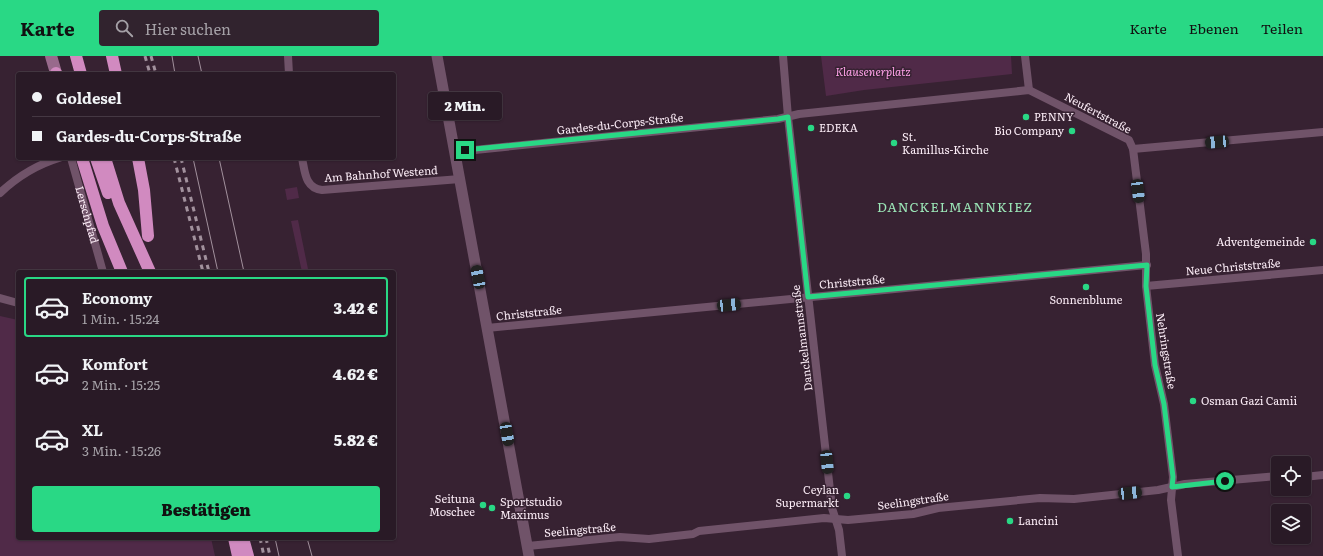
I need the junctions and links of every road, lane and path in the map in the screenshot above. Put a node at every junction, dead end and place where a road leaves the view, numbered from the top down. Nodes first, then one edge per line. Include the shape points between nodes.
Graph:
1 (51, 56) edge
2 (68, 56) edge
3 (76, 56) edge
4 (112, 56) edge
5 (288, 56) edge
6 (437, 56) edge
7 (783, 56) edge
8 (1025, 56) edge
9 (55, 72) edge
10 (72, 72) edge
11 (80, 72) edge
12 (116, 72) edge
13 (289, 72) edge
14 (1029, 90) junction
15 (788, 117) junction
16 (1323, 132) edge
17 (1133, 149) junction
18 (455, 152) junction
19 (53, 160) edge
20 (72, 160) edge
21 (83, 160) edge
22 (97, 160) edge
23 (106, 160) edge
24 (138, 160) edge
25 (302, 160) edge
26 (460, 179) junction
27 (0, 193) edge
28 (148, 236) dead end
29 (1147, 265) junction
30 (102, 270) edge
31 (121, 270) edge
32 (140, 270) edge
33 (149, 270) edge
34 (1323, 270) edge
35 (1146, 286) junction
36 (808, 297) junction
37 (0, 298) edge
38 (16, 302) edge
39 (487, 328) junction
40 (1323, 475) edge
41 (1311, 476) edge
42 (1271, 477) edge
43 (1172, 487) junction
44 (836, 519) junction
45 (234, 540) edge
46 (244, 540) edge
47 (528, 551) edge
48 (238, 556) edge
49 (248, 556) edge
50 (842, 556) edge
51 (1178, 556) edge

1 - 9 main road
2 - 10 highway
3 - 11 highway
4 - 12 highway
5 - 13 street
6 - 18 street
7 - 15 street
8 - 14 street
14 - 15 street
14 - 17 street, Neufertstraße via 1129,140
15 - 18 street, Gardes-du-Corps-Straße
15 - 36 street, Danckelmannstraße
16 - 17 street, Neufertstraße
17 - 29 street, Nehringstraße
18 - 26 street
19 - 27 street via 22,175
20 - 30 street, Lerschpfad
21 - 31 highway via 103,226
22 - 32 highway via 124,236
23 - 33 highway via 119,203
24 - 28 highway
25 - 26 street, Am Bahnhof Westend via 308,183 313,188 322,190
26 - 39 street
29 - 35 street, Nehringstraße
29 - 36 street, Christstraße
34 - 35 street, Neue Christstraße
35 - 43 street, Nehringstraße via 1155,365 1164,404
36 - 39 street, Christstraße
36 - 44 street, Danckelmannstraße via 832,508
37 - 38 street
39 - 47 street
40 - 41 street
42 - 43 street, Seelingstraße
43 - 44 street, Seelingstraße via 1074,499 1040,498 938,508 913,514
43 - 51 street, Nehringstraße via 1171,500
44 - 47 street, Seelingstraße via 824,518 699,531 693,534 649,539 620,537 555,543
44 - 50 street, Danckelmannstraße
45 - 48 highway
46 - 49 highway

